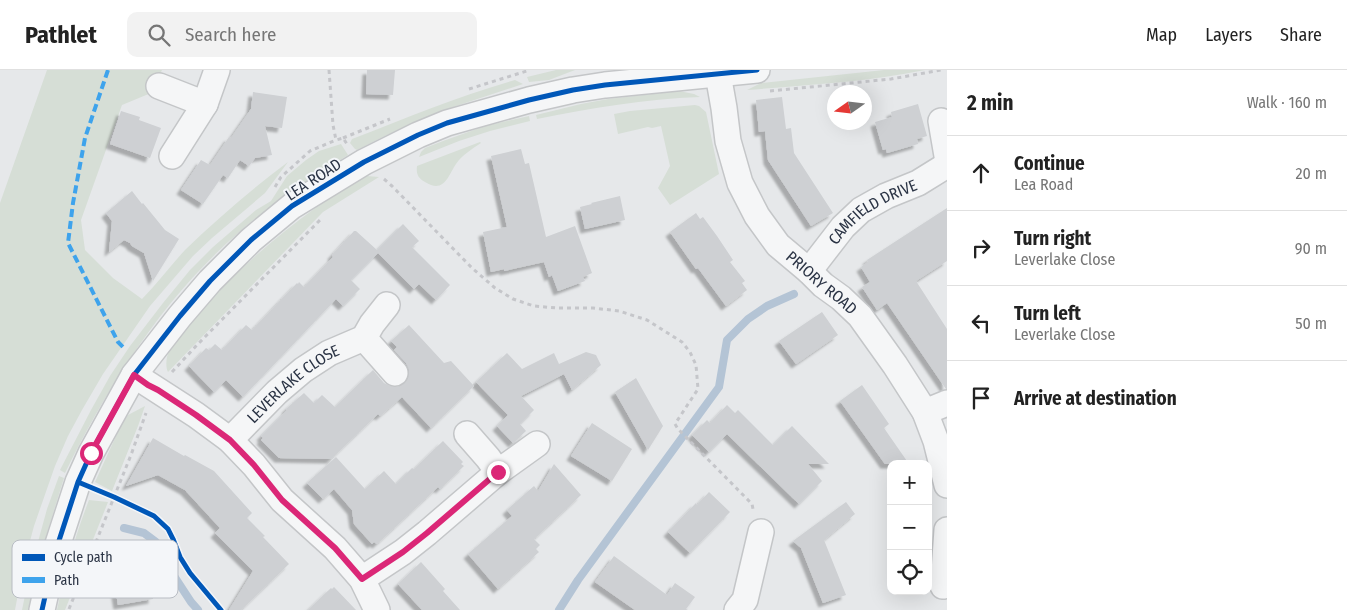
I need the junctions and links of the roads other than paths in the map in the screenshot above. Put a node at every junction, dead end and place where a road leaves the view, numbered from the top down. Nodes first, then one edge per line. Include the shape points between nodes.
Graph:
1 (216, 70) edge
2 (757, 70) edge
3 (718, 74) junction
4 (159, 86) dead end
5 (205, 104) junction
6 (941, 121) dead end
7 (172, 156) dead end
8 (947, 156) edge
9 (947, 165) edge
10 (809, 271) junction
11 (387, 305) dead end
12 (364, 338) junction
13 (395, 373) dead end
14 (134, 375) junction
15 (936, 407) edge
16 (467, 434) dead end
17 (230, 440) junction
18 (537, 444) dead end
19 (498, 472) junction
20 (947, 485) edge
21 (947, 530) edge
22 (761, 532) road end
23 (59, 540) edge
24 (362, 579) junction
25 (943, 586) dead end
26 (377, 610) edge
27 (736, 610) edge

1 - 5 street
2 - 3 street, LEA ROAD
3 - 10 street, PRIORY ROAD via 728,142 740,183 757,216 778,245
3 - 14 street, LEA ROAD via 605,85 529,100 447,124 364,162 292,206 251,240 204,288
4 - 5 street
5 - 7 street
6 - 8 street
9 - 10 street, CAMFIELD DRIVE via 918,183 861,210 843,227
10 - 15 street, PRIORY ROAD via 860,316 895,365
11 - 12 street
12 - 13 street
12 - 17 street, LEVERLAKE CLOSE via 329,353 303,370
14 - 17 street
14 - 23 street, LEA ROAD via 91,453
15 - 20 street, PRIORY ROAD via 936,441
16 - 19 street
17 - 24 street via 282,500 335,548
18 - 19 street
19 - 24 street via 403,552
21 - 25 street
22 - 27 street via 745,600
24 - 26 street

